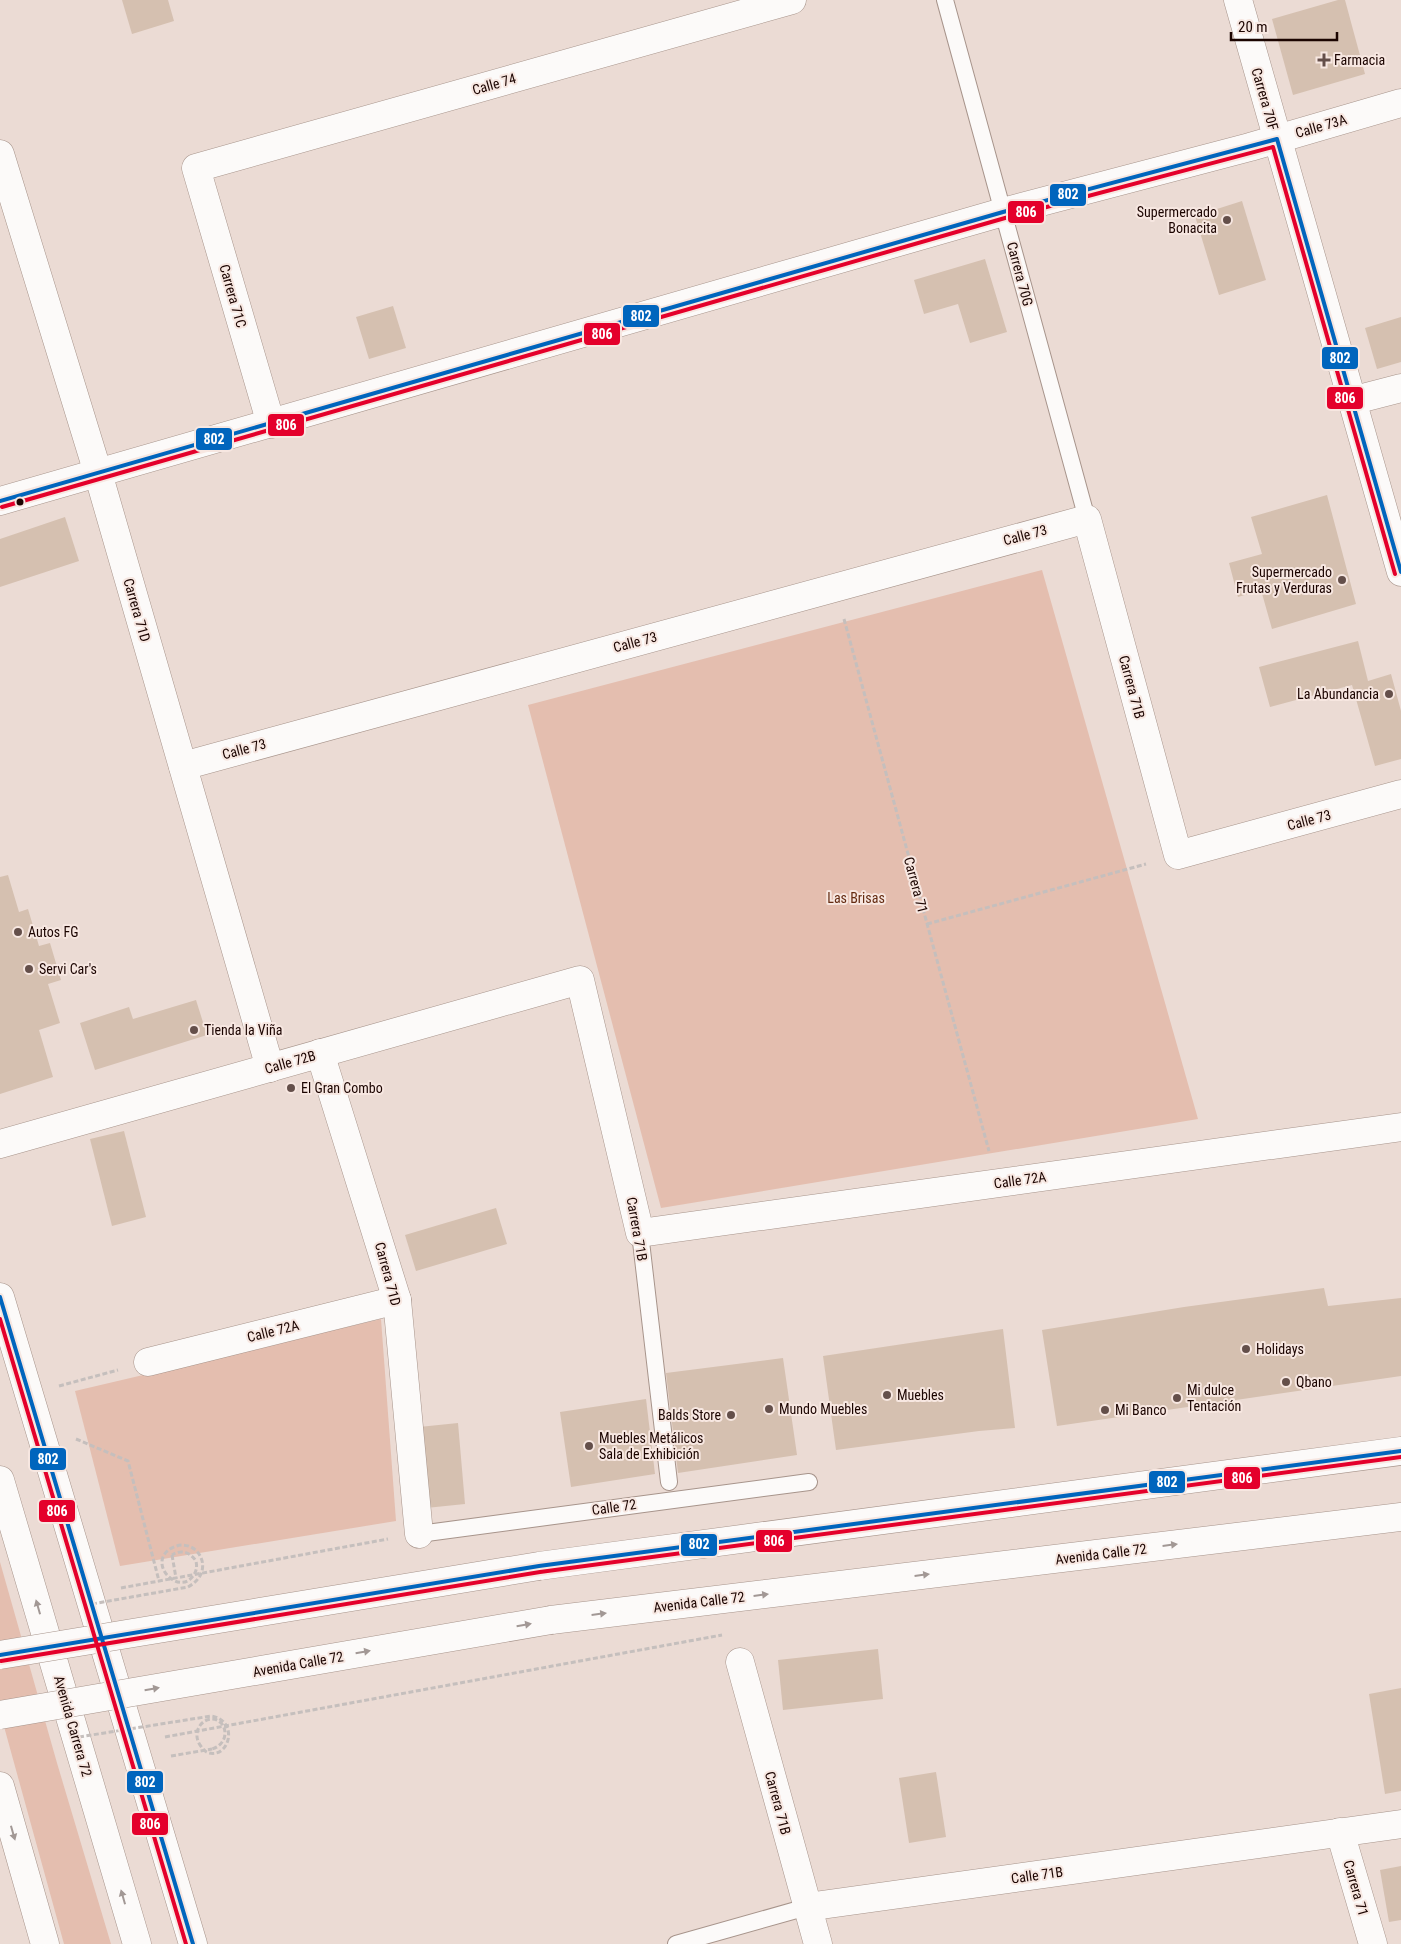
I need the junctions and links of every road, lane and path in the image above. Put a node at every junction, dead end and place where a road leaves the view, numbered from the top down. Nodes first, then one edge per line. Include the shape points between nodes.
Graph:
1 (792, 0) edge
2 (945, 0) edge
3 (1238, 0) edge
4 (1401, 103) edge
5 (1277, 139) junction
6 (0, 154) edge
7 (196, 168) joint
8 (1003, 212) junction
9 (1401, 388) edge
10 (1352, 400) junction
11 (270, 424) junction
12 (98, 473) junction
13 (0, 500) edge
14 (1086, 519) junction
15 (1401, 572) edge
16 (835, 587) junction
17 (183, 766) junction
18 (1401, 794) edge
19 (1178, 855) junction
20 (927, 924) junction
21 (580, 980) joint
22 (320, 1053) junction
23 (270, 1068) junction
24 (1401, 1127) edge
25 (0, 1144) edge
26 (998, 1183) junction
27 (640, 1233) junction
28 (0, 1297) edge
29 (398, 1300) junction
30 (148, 1362) joint
31 (29, 1394) junction
32 (75, 1438) dead end
33 (1401, 1451) edge
34 (0, 1480) edge
35 (669, 1482) dead end
36 (809, 1482) dead end
37 (1401, 1517) edge
38 (419, 1534) junction
39 (176, 1578) junction
40 (159, 1581) junction
41 (87, 1600) junction
42 (731, 1633) dead end
43 (0, 1655) edge
44 (740, 1662) dead end
45 (0, 1715) edge
46 (78, 1737) dead end
47 (136, 1753) junction
48 (0, 1786) edge
49 (1401, 1824) edge
50 (1340, 1832) junction
51 (807, 1907) junction
52 (45, 1944) edge
53 (137, 1944) edge
54 (193, 1944) edge
55 (676, 1944) edge
56 (818, 1944) edge
57 (1372, 1944) edge

1 - 7 main road, Calle 74
2 - 8 lane, Carrera 70G
3 - 5 main road, Carrera 70F
4 - 5 main road, Calle 73A
5 - 8 main road, Calle 73A
5 - 10 main road, Carrera 70F
6 - 12 main road, Carrera 71D
7 - 11 main road, Carrera 71C
8 - 11 main road, Calle 73A
8 - 14 lane, Carrera 70G
9 - 10 main road
10 - 15 main road, Carrera 70F
11 - 12 main road, Calle 73A
12 - 13 main road, Calle 73A
12 - 17 main road, Carrera 71D
14 - 16 main road, Calle 73
14 - 19 main road, Carrera 71B
16 - 17 main road, Calle 73
16 - 20 path, Carrera 71
17 - 23 main road, Carrera 71D
18 - 19 main road, Calle 73
19 - 20 path
20 - 26 path, Carrera 71
21 - 22 main road, Calle 72B
21 - 27 main road, Carrera 71B
22 - 23 main road, Calle 72B
22 - 29 main road, Carrera 71D
23 - 25 main road, Calle 72B
24 - 26 main road, Calle 72A
26 - 27 main road, Calle 72A
27 - 35 lane, Carrera 71B
28 - 31 main road
29 - 30 main road, Calle 72A
29 - 38 main road, Carrera 71D
30 - 31 path
31 - 41 main road
32 - 40 path via 128,1461
33 - 43 main road, bridge via 539,1566
53 -> 34 main road, Avenida Carrera 72
36 - 38 lane, Calle 72
45 -> 37 main road, Avenida Calle 72, bridge via 551,1620
38 - 39 path
39 - 40 path
39 - 41 path, bridge via 172,1555 186,1552 196,1561 192,1577 185,1582 176,1581 163,1570 162,1557 176,1546 188,1546 197,1551 202,1559 202,1575 188,1587
40 - 41 path
41 - 47 main road
42 - 47 path
44 - 51 main road, Carrera 71B
46 - 47 path, bridge via 212,1716 223,1721 230,1734 223,1748 216,1753 208,1753 202,1748 197,1738 198,1728 206,1720 222,1724 225,1730 220,1745 212,1748
47 - 54 main road
48 -> 52 main road
49 - 50 main road, Calle 71B
50 - 51 main road, Calle 71B
50 - 57 main road, Carrera 71
51 - 55 lane, Calle 71B
51 - 56 main road, Carrera 71B

